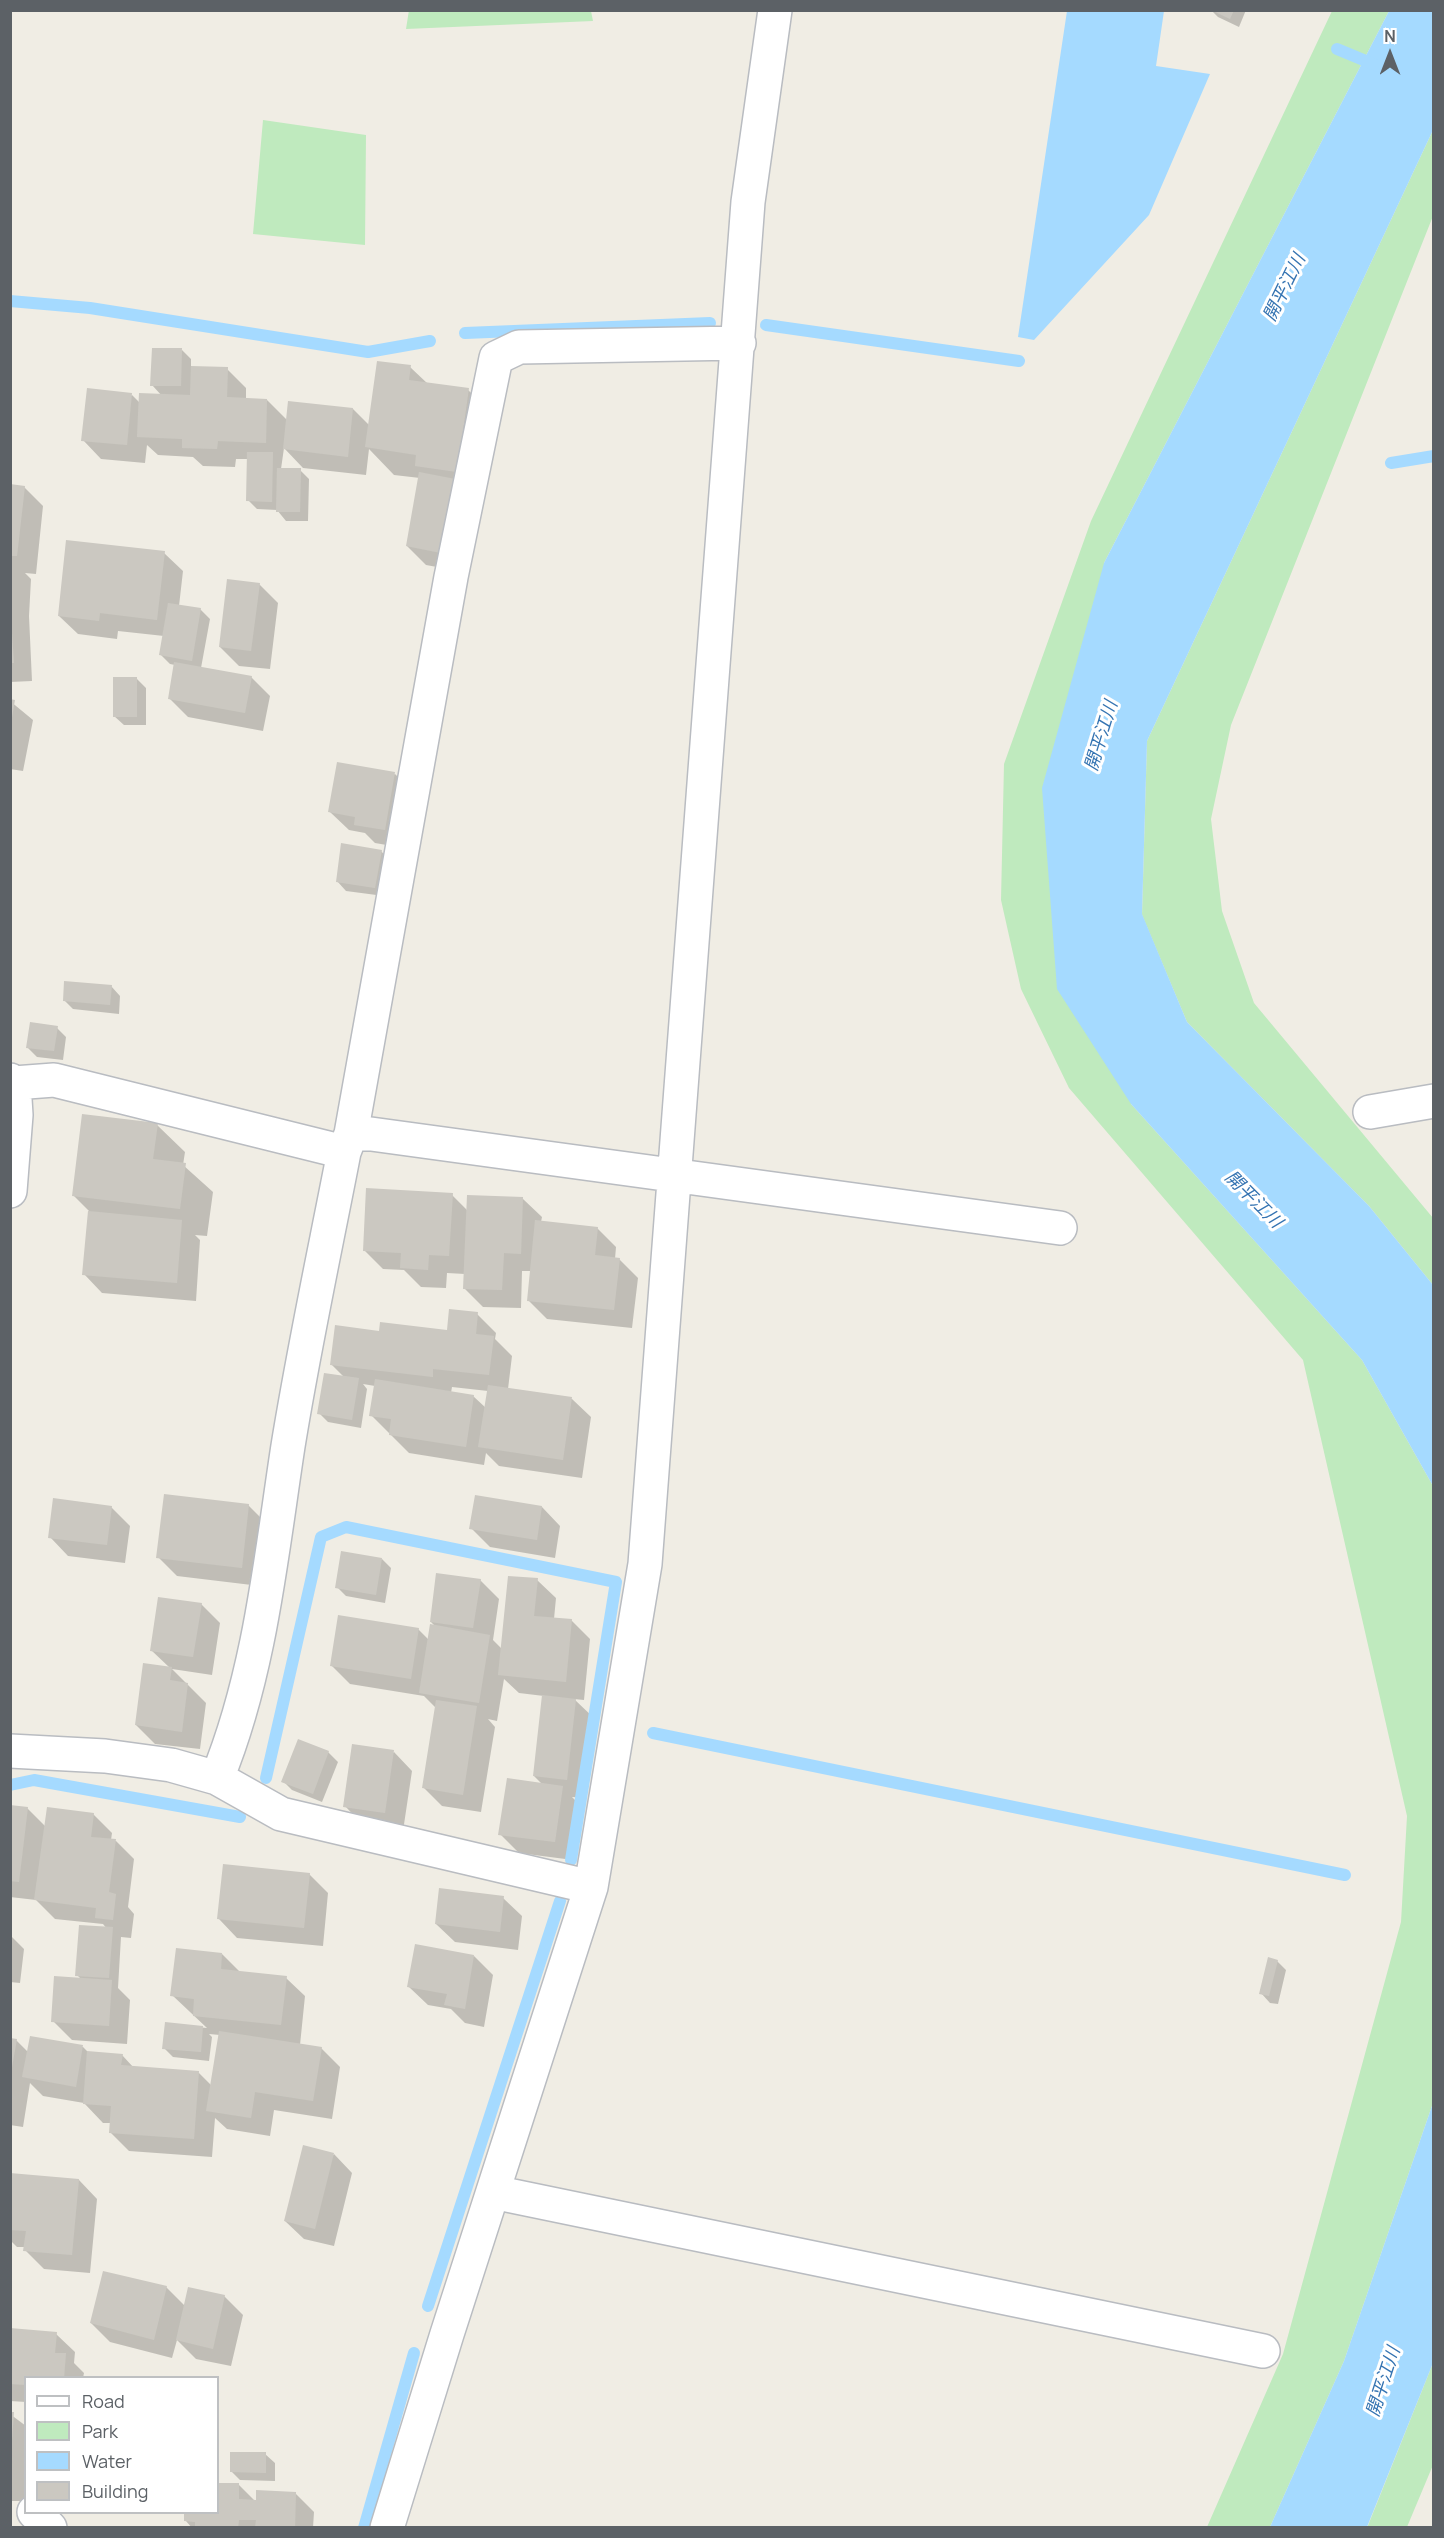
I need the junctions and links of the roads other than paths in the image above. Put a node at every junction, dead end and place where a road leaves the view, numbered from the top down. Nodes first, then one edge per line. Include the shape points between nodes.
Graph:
1 (775, 10) edge
2 (739, 343) junction
3 (12, 1081) edge
4 (1434, 1101) edge
5 (1370, 1112) dead end
6 (347, 1143) junction
7 (673, 1173) junction
8 (10, 1191) edge
9 (1060, 1228) dead end
10 (10, 1751) edge
11 (217, 1778) junction
12 (591, 1887) junction
13 (493, 2192) junction
14 (1263, 2351) dead end
15 (36, 2514) edge
16 (50, 2528) edge
17 (387, 2528) edge

1 - 2 street via 748,202
2 - 6 street via 519,347 496,358 451,577
2 - 7 street
3 - 6 street via 54,1080
3 - 8 street via 15,1115
4 - 5 street
6 - 7 street via 371,1134
6 - 11 street via 296,1399 269,1582 232,1740
7 - 9 street
7 - 12 street via 645,1564
10 - 11 street via 105,1756 171,1765
11 - 12 street via 281,1814
12 - 13 street
13 - 14 street
13 - 17 street
15 - 16 street

